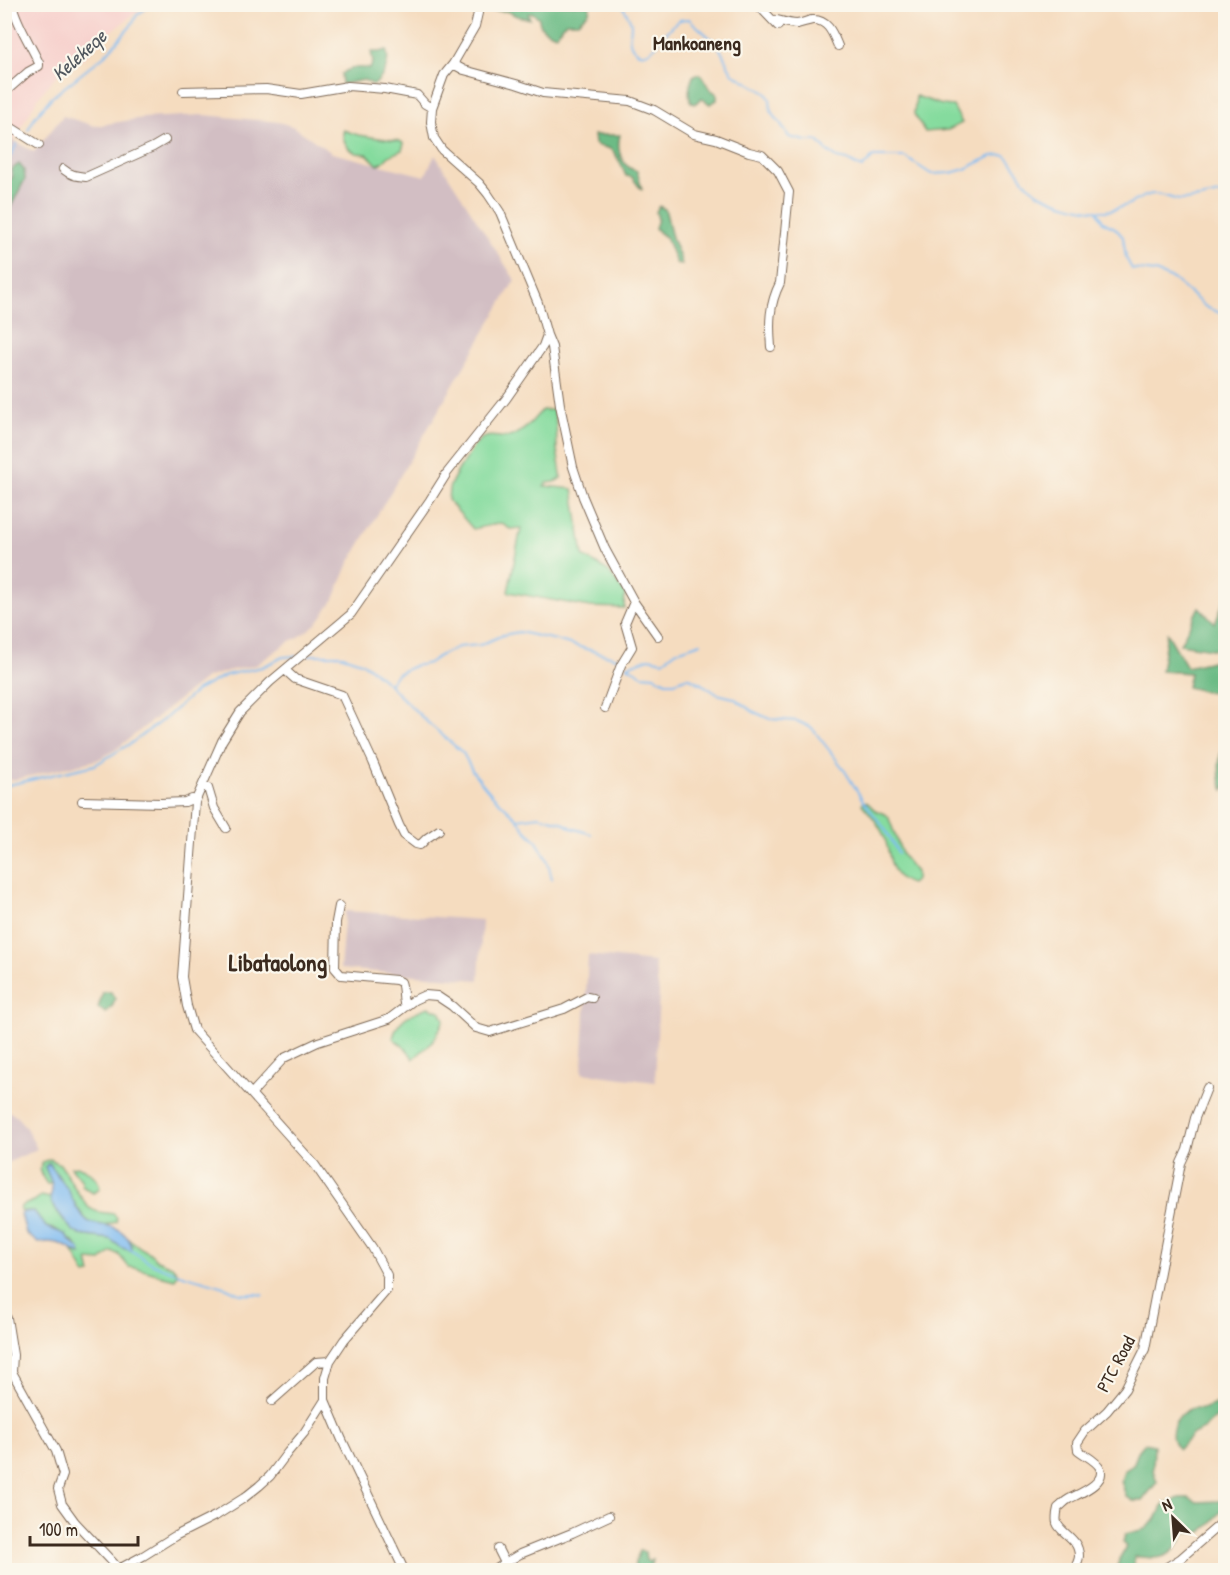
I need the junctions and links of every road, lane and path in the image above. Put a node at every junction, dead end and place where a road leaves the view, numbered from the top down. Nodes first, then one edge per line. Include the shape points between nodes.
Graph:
1 (476, 4) edge
2 (757, 4) edge
3 (13, 8) edge
4 (838, 46) dead end
5 (453, 64) junction
6 (183, 91) dead end
7 (4, 93) edge
8 (432, 108) junction
9 (4, 123) edge
10 (165, 140) dead end
11 (39, 145) dead end
12 (63, 169) dead end
13 (547, 335) junction
14 (771, 347) dead end
15 (634, 602) junction
16 (658, 636) dead end
17 (285, 670) junction
18 (605, 708) dead end
19 (203, 786) junction
20 (82, 801) dead end
21 (195, 802) junction
22 (226, 828) dead end
23 (440, 830) dead end
24 (339, 906) dead end
25 (592, 998) dead end
26 (405, 1007) junction
27 (1207, 1088) dead end
28 (252, 1093) junction
29 (8, 1318) dead end
30 (330, 1361) junction
31 (326, 1400) junction
32 (272, 1401) dead end
33 (609, 1516) dead end
34 (1226, 1519) edge
35 (498, 1549) dead end
36 (505, 1563) junction
37 (118, 1570) edge
38 (404, 1570) edge
39 (495, 1570) edge
40 (1074, 1570) edge
41 (1162, 1570) edge

1 - 5 street via 475,26
2 - 4 street via 776,24 777,20 797,24 823,22
3 - 7 street via 39,66
5 - 8 street via 444,75
5 - 14 street via 543,93 630,101 694,134 762,155 778,171 789,192 780,283 770,309
6 - 8 street via 266,89 301,94 348,86 417,95
8 - 13 street via 434,138 479,183 500,212 538,303
9 - 11 street
10 - 12 street via 86,177
13 - 15 street via 573,467 605,549
13 - 17 street via 506,399 447,473 351,614
15 - 16 street
15 - 18 street via 625,623 632,647
17 - 19 street via 240,712 222,741
17 - 23 street via 295,679 342,695 404,835 420,845
19 - 21 street
19 - 22 street via 208,788
20 - 21 street
21 - 28 street via 182,977 187,1006 194,1030
24 - 26 street via 335,968 340,975 401,982
25 - 26 street via 490,1032 476,1028 453,1005 437,996 425,995
26 - 28 street via 389,1019 318,1042 284,1058
27 - 40 street, PTC Road via 1181,1163 1145,1349 1125,1389 1077,1443 1077,1450 1101,1469 1101,1474 1095,1485 1058,1508 1057,1523 1073,1539 1079,1553
28 - 30 street via 315,1165 387,1275 387,1290
29 - 37 street via 12,1372 56,1451 63,1475 58,1489 62,1504
30 - 31 street via 325,1378
30 - 32 street via 316,1362
31 - 37 street via 259,1486 217,1515
31 - 38 street
33 - 36 street
34 - 41 street
35 - 36 street
36 - 39 street

